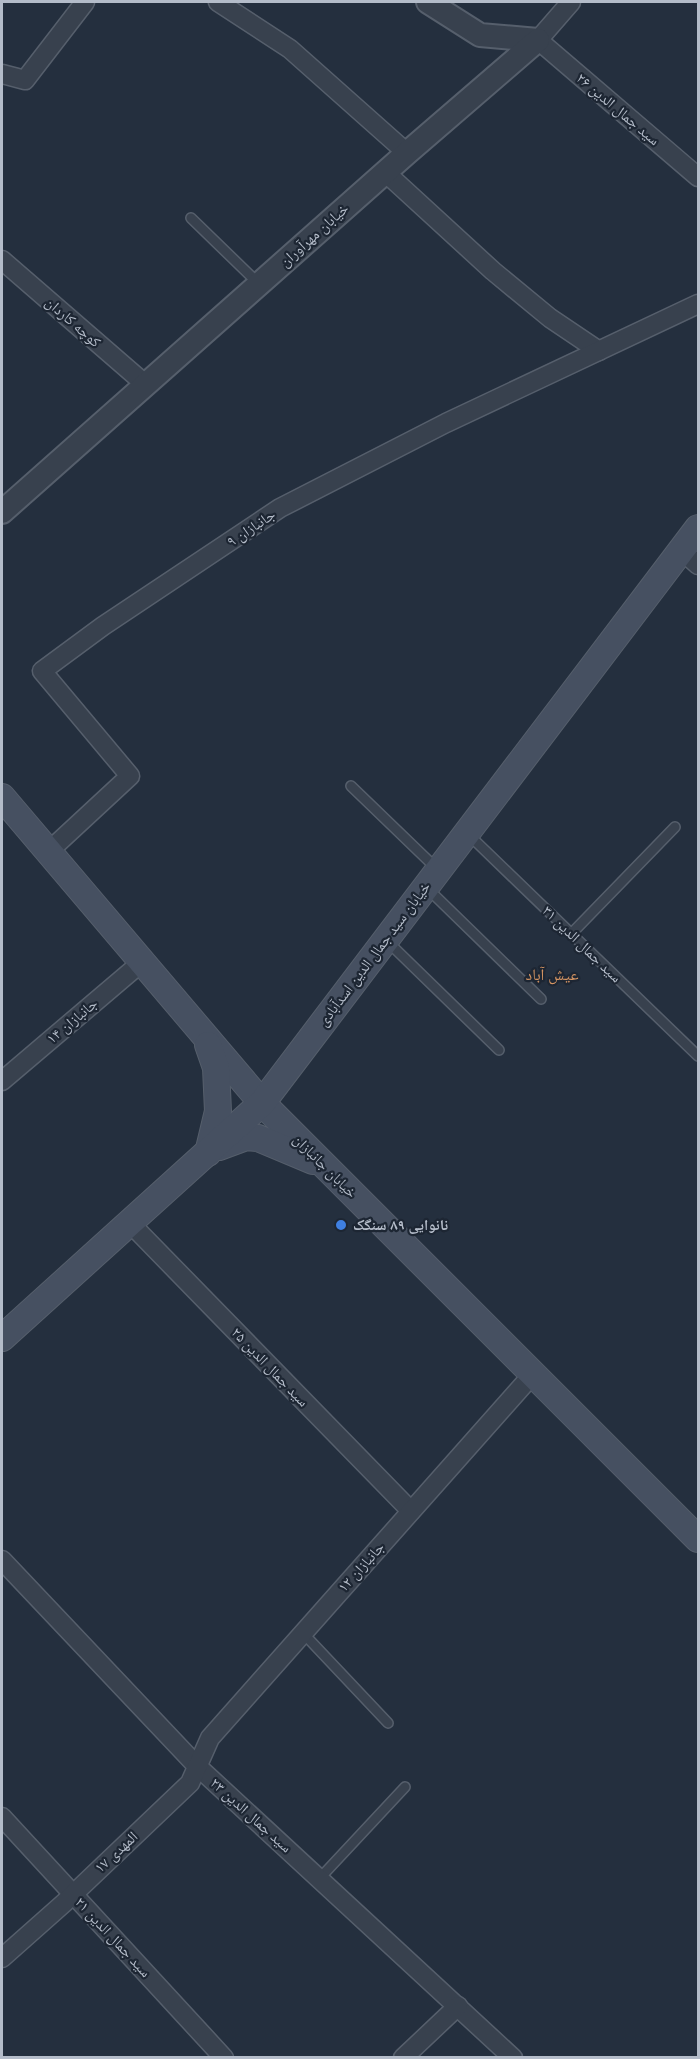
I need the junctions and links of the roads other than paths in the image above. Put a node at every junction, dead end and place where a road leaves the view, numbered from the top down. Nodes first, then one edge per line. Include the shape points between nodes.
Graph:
1 (85, 2) edge
2 (218, 2) edge
3 (428, 2) edge
4 (571, 2) edge
5 (538, 40) junction
6 (2, 74) edge
7 (407, 153) junction
8 (386, 172) junction
9 (699, 177) edge
10 (191, 218) dead end
11 (2, 260) edge
12 (259, 284) junction
13 (699, 304) edge
14 (599, 351) junction
15 (145, 384) junction
16 (2, 512) edge
17 (699, 528) edge
18 (690, 558) edge
19 (351, 786) dead end
20 (2, 797) edge
21 (675, 828) dead end
22 (466, 832) junction
23 (48, 852) junction
24 (432, 878) junction
25 (572, 934) junction
26 (385, 939) junction
27 (142, 962) junction
28 (541, 999) dead end
29 (206, 1037) junction
30 (499, 1050) dead end
31 (699, 1056) edge
32 (2, 1081) edge
33 (262, 1103) junction
34 (208, 1153) junction
35 (326, 1167) junction
36 (129, 1222) junction
37 (2, 1338) edge
38 (533, 1374) junction
39 (411, 1511) junction
40 (699, 1539) edge
41 (2, 1560) edge
42 (303, 1633) junction
43 (388, 1723) dead end
44 (197, 1766) junction
45 (405, 1787) dead end
46 (2, 1817) edge
47 (320, 1878) junction
48 (72, 1894) junction
49 (2, 1958) edge
50 (458, 2006) junction
51 (224, 2058) edge
52 (403, 2058) edge
53 (513, 2058) edge

1 - 6 street via 25,80
2 - 7 street via 290,49
3 - 5 street via 480,35
4 - 5 street
5 - 7 street, خیابان مهرآوران
5 - 9 street, سید جمال الدین ۲۶
7 - 8 street, خیابان مهرآوران
8 - 12 street, خیابان مهرآوران
8 - 14 street via 493,271 550,318
10 - 12 lane
11 - 15 street, کوچه کاردان
12 - 15 street, خیابان مهرآوران
13 - 14 street, جانبازان ۹
14 - 23 street, جانبازان ۹ via 280,508 42,671 130,776
15 - 16 street, خیابان مهرآوران
17 - 18 main road, خیابان سید جمال الدین اسدآبادی
18 - 22 main road, خیابان سید جمال الدین اسدآبادی
19 - 24 lane
20 - 23 main road, خیابان جانبازان
21 - 25 lane
22 - 24 main road, خیابان سید جمال الدین اسدآبادی
22 - 25 lane, سید جمال الدین ۳۱
23 - 27 main road, خیابان جانبازان
24 - 26 main road, خیابان سید جمال الدین اسدآبادی
24 - 28 lane
25 - 31 lane, سید جمال الدین ۳۱
26 - 30 lane
26 - 33 main road, خیابان سید جمال الدین اسدآبادی
27 - 29 main road, خیابان جانبازان
27 - 32 street, جانبازان ۱۴
29 - 33 main road, خیابان جانبازان
29 - 34 main road via 216,1068 218,1111
33 - 34 main road, خیابان سید جمال الدین اسدآبادی
33 - 35 main road, خیابان جانبازان
34 - 35 main road via 246,1137 258,1138
34 - 36 main road, خیابان سید جمال الدین اسدآبادی
35 - 38 main road, خیابان جانبازان
36 - 37 main road, خیابان سید جمال الدین اسدآبادی
36 - 39 street, سید جمال الدین ۲۵
38 - 39 street, جانبازان ۱۲
38 - 40 main road, خیابان جانبازان
39 - 42 street, جانبازان ۱۲
41 - 44 street, سید جمال الدین ۲۳
42 - 43 lane
42 - 44 street, جانبازان ۱۲ via 210,1738
44 - 47 street, سید جمال الدین ۲۳
44 - 48 street, المهدی ۱۷ via 190,1783
45 - 47 lane
46 - 48 street, سید جمال الدین ۲۱
47 - 50 street, سید جمال الدین ۲۳
48 - 49 street, المهدی ۱۷
48 - 51 street, سید جمال الدین ۲۱
50 - 52 street
50 - 53 street, سید جمال الدین ۲۳

